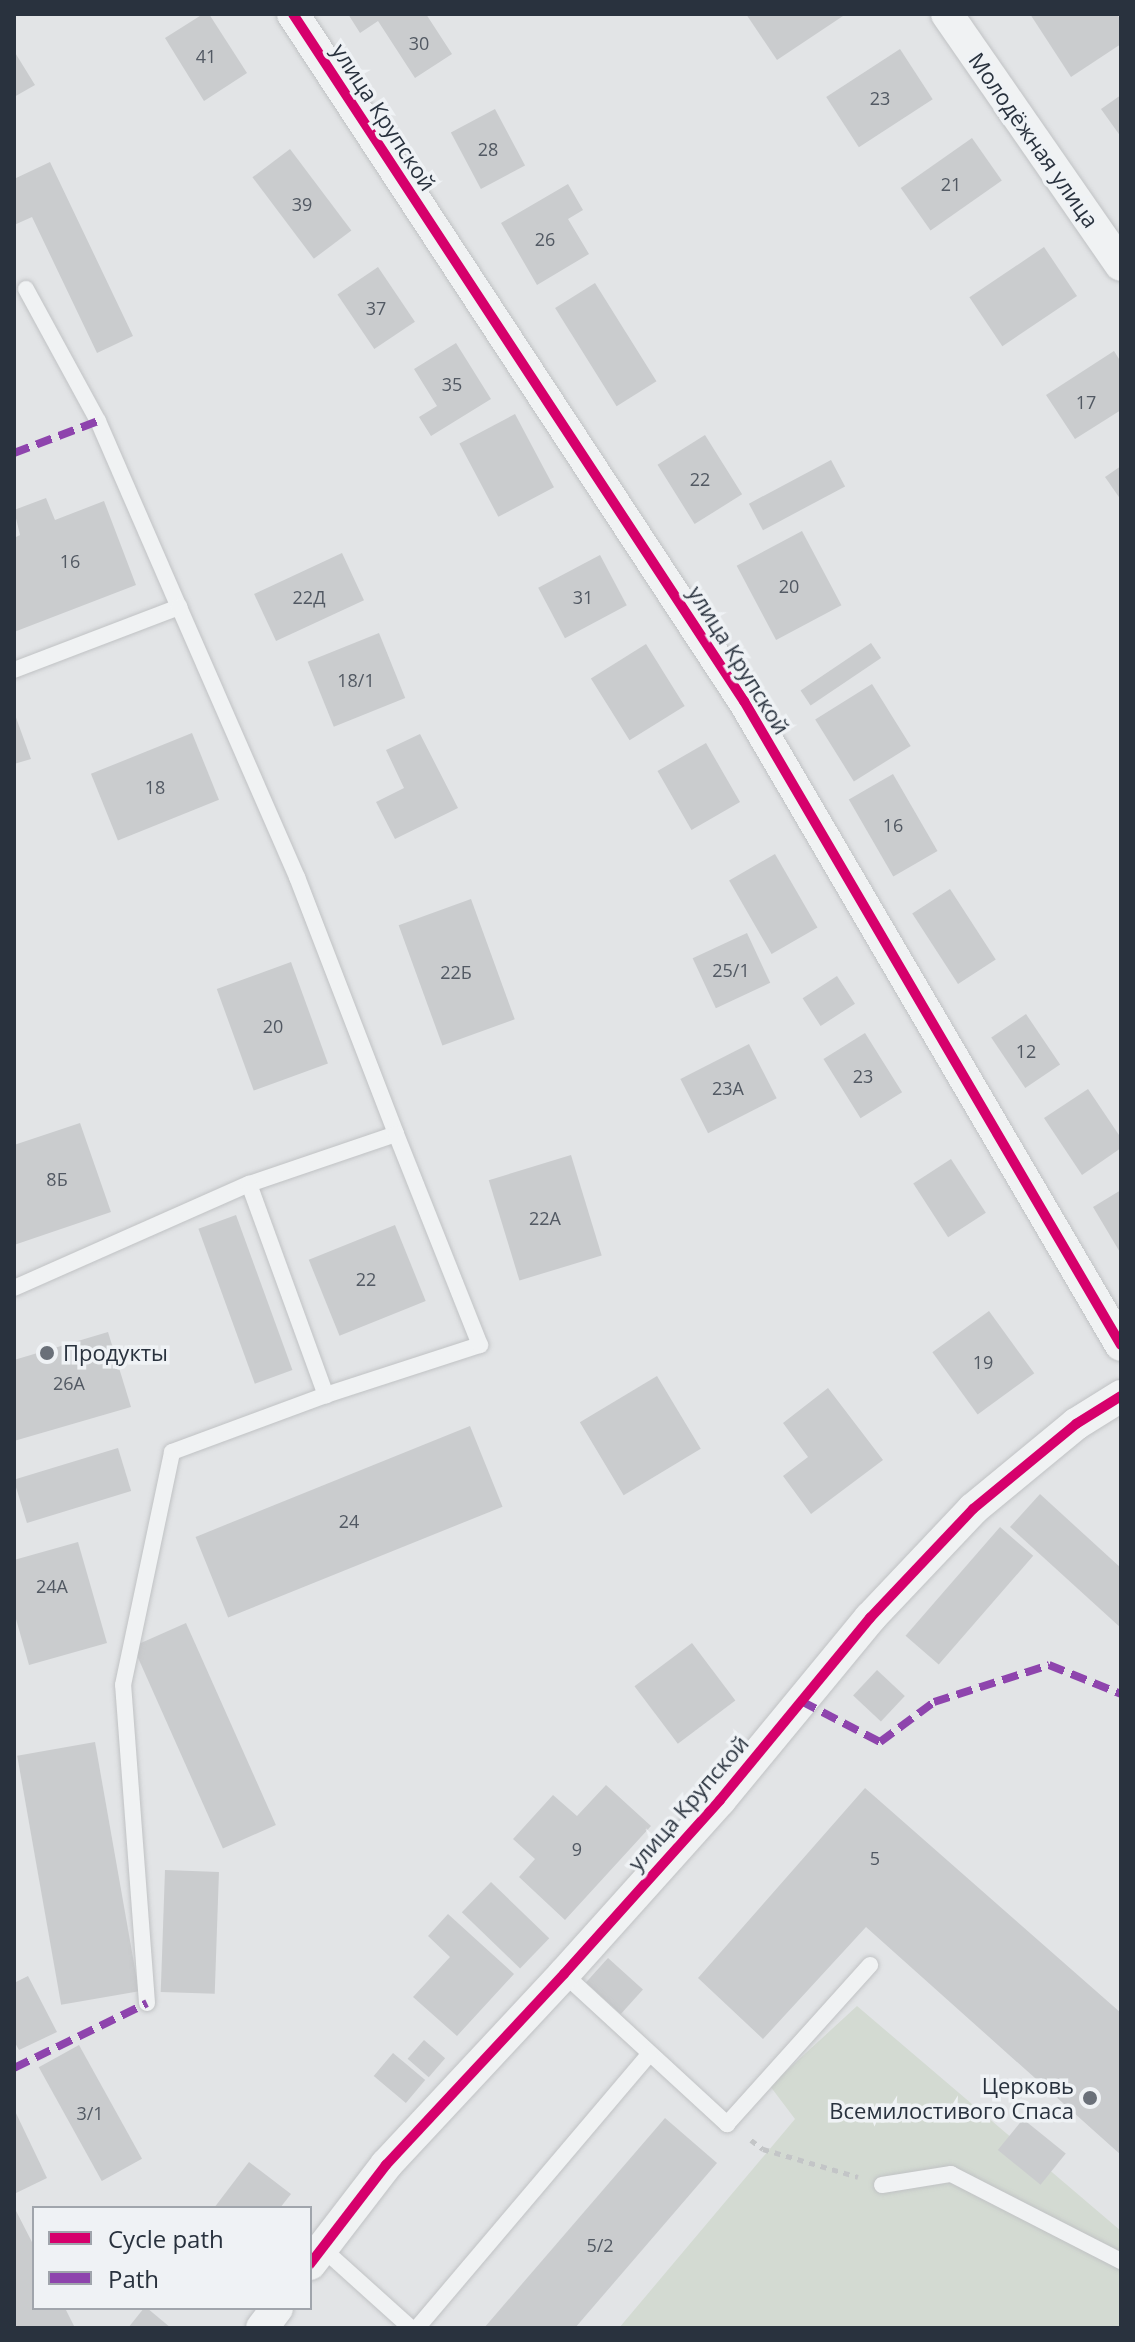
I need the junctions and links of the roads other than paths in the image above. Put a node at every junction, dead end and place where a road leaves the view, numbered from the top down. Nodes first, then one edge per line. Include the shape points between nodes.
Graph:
1 (293, 14) edge
2 (947, 14) edge
3 (1121, 265) edge
4 (26, 289) dead end
5 (179, 607) junction
6 (14, 670) edge
7 (396, 1134) junction
8 (249, 1184) junction
9 (14, 1288) edge
10 (1121, 1345) edge
11 (326, 1395) junction
12 (1121, 1396) edge
13 (870, 1965) dead end
14 (564, 1974) junction
15 (147, 2003) dead end
16 (649, 2054) junction
17 (882, 2185) road end
18 (316, 2256) edge
19 (1121, 2261) edge
20 (276, 2310) edge
21 (262, 2328) edge
22 (414, 2328) edge

1 - 10 street, улица Крупской via 744,701
2 - 3 street, Молодёжная улица
4 - 5 lane via 98,421
5 - 6 lane
5 - 7 lane via 297,877
7 - 8 lane
7 - 11 lane via 480,1345
8 - 9 lane
8 - 11 lane
11 - 15 lane via 172,1452 123,1685
12 - 14 street, улица Крупской via 1076,1424 973,1509 870,1618 720,1800
13 - 16 lane via 727,2124
14 - 16 lane
14 - 18 street, улица Крупской via 386,2165
16 - 22 lane
17 - 19 lane via 951,2174
18 - 22 lane
20 - 21 street

